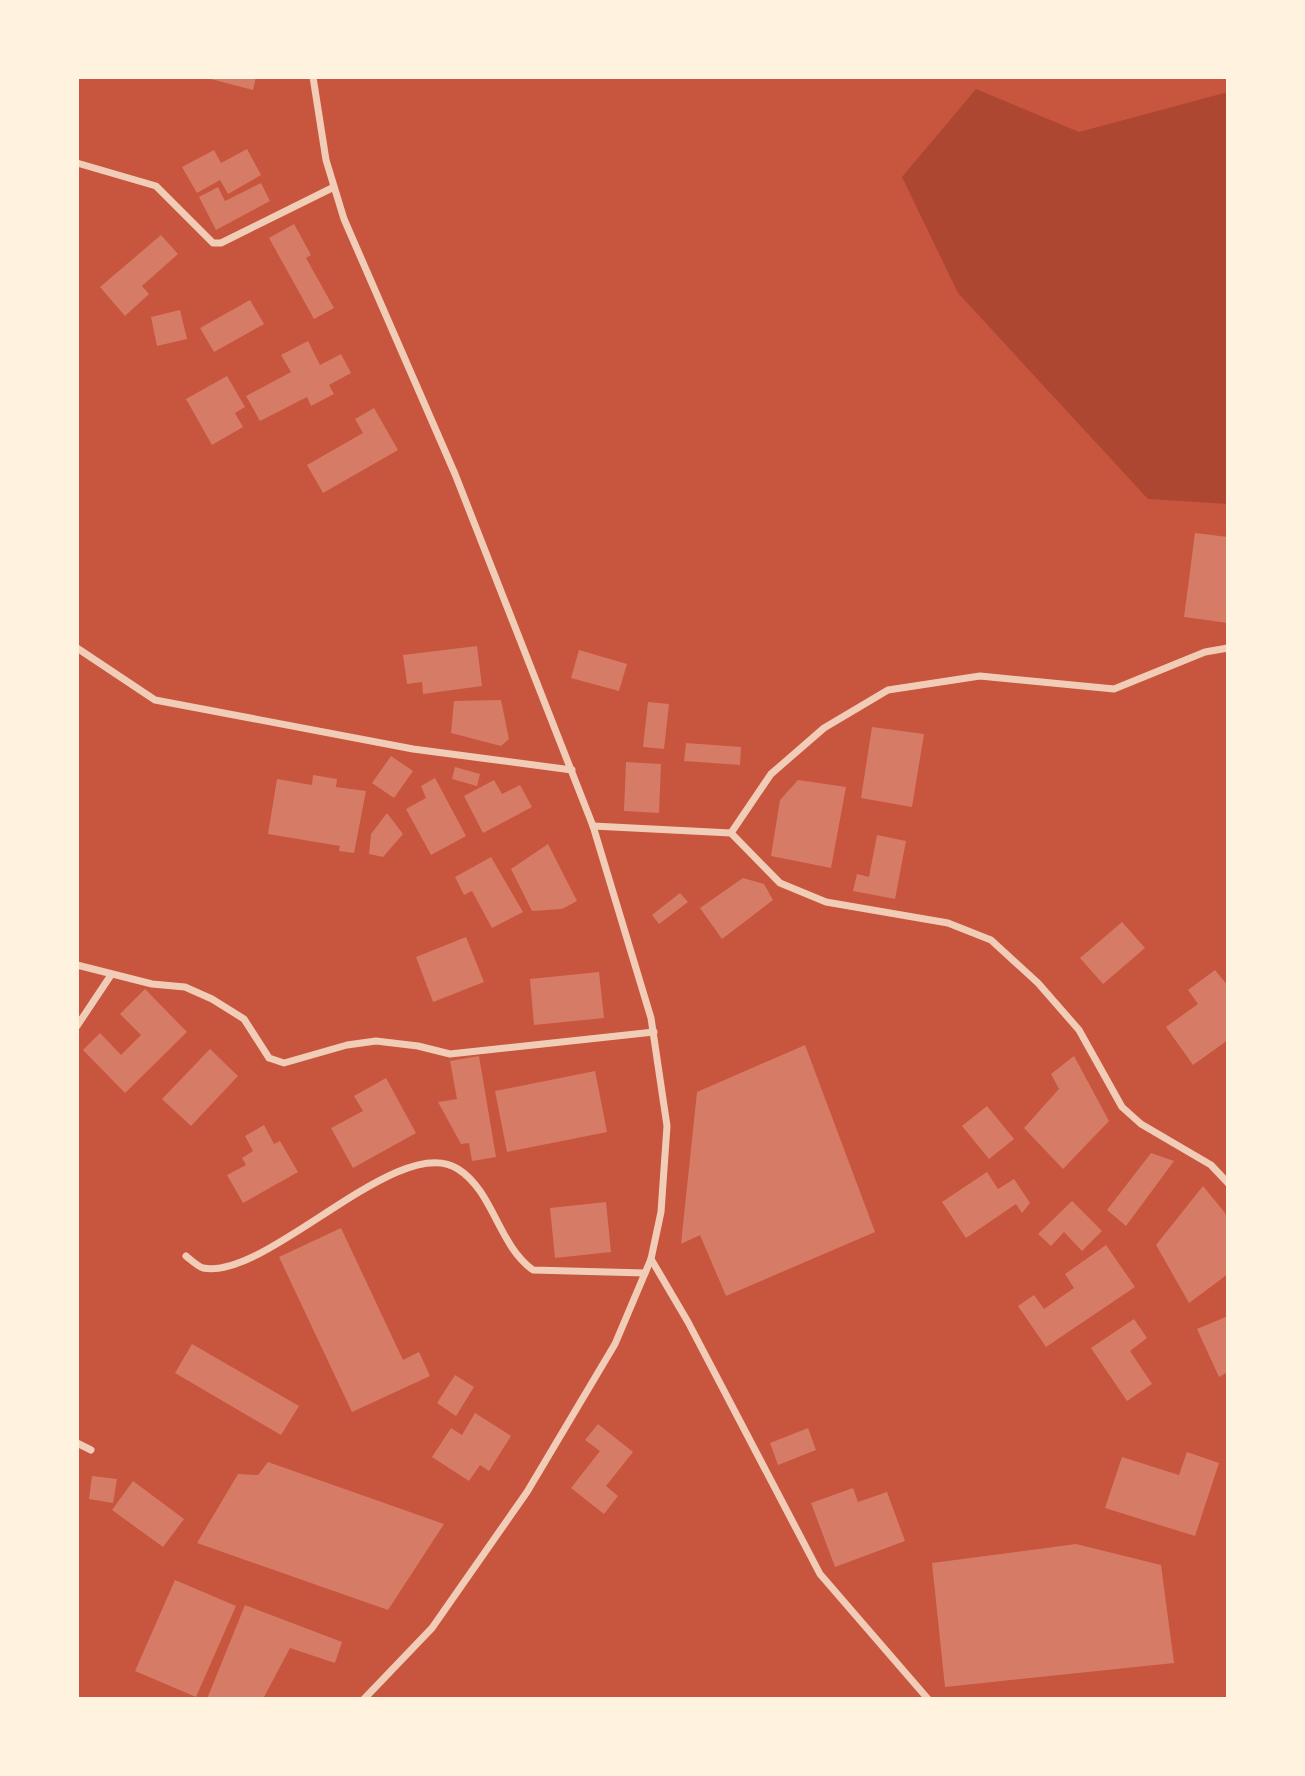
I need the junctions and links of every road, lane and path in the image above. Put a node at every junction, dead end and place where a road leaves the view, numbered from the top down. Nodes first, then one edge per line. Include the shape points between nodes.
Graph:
1 (313, 77) edge
2 (77, 163) edge
3 (334, 187) junction
4 (77, 648) edge
5 (1228, 648) edge
6 (572, 770) junction
7 (593, 826) junction
8 (731, 833) junction
9 (77, 965) edge
10 (111, 975) junction
11 (77, 1026) edge
12 (654, 1032) junction
13 (1228, 1183) edge
14 (186, 1256) dead end
15 (651, 1259) junction
16 (645, 1273) junction
17 (77, 1443) edge
18 (91, 1450) dead end
19 (365, 1699) edge
20 (928, 1699) edge

1 - 3 street
2 - 3 street via 156,186 213,243
3 - 6 street via 455,474
4 - 6 street via 155,700 413,749
5 - 8 street via 1205,652 1114,689 980,676 888,690 824,728 771,774
6 - 7 street
7 - 8 street
7 - 12 street
8 - 13 street via 780,883 826,902 948,923 991,940 1038,982 1079,1030 1122,1107 1141,1124 1211,1165
9 - 10 street
10 - 11 street
10 - 12 street via 185,987 212,999 244,1020 269,1058 284,1063 376,1041 450,1054
12 - 15 street via 667,1126 664,1188
14 - 16 street via 202,1268 252,1256 390,1175 419,1162 440,1162 458,1168 475,1186 512,1252 533,1270
15 - 16 street
15 - 20 street via 820,1574
16 - 19 street via 615,1344 527,1492 432,1629
17 - 18 street

